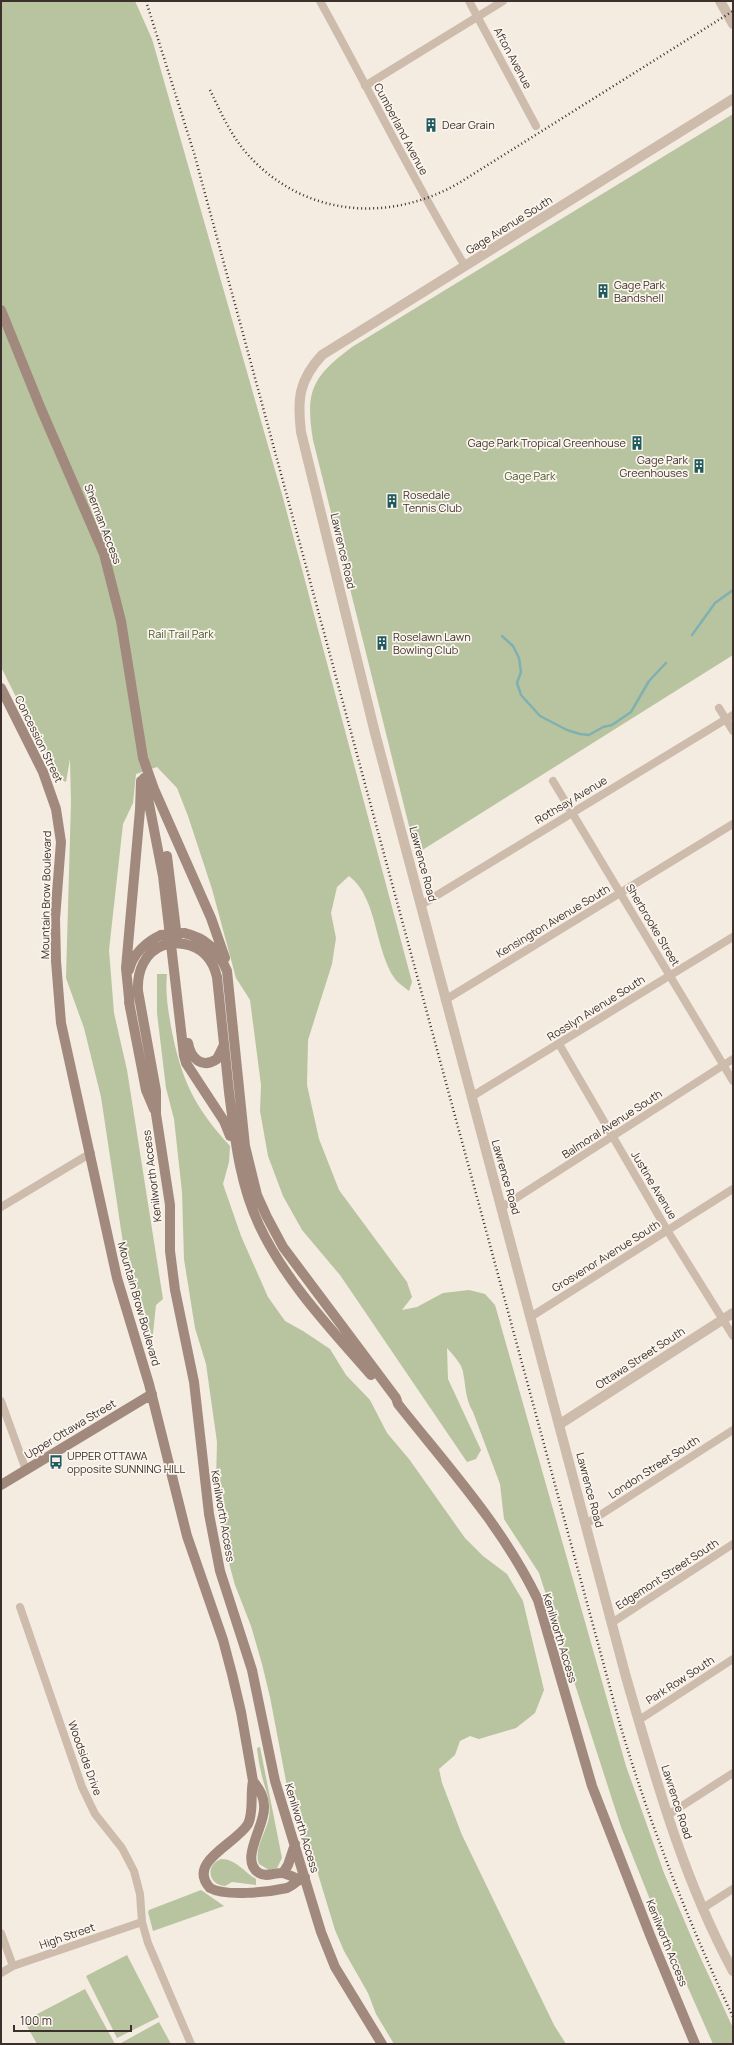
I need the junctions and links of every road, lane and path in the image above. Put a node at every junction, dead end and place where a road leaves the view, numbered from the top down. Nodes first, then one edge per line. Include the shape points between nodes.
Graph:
1 (469, 1) edge
2 (503, 1) edge
3 (720, 1) edge
4 (322, 2) edge
5 (478, 16) junction
6 (733, 24) edge
7 (365, 86) junction
8 (733, 99) edge
9 (536, 126) dead end
10 (465, 266) junction
11 (1, 310) edge
12 (305, 379) joint
13 (2, 694) edge
14 (719, 708) dead end
15 (729, 717) edge
16 (733, 731) edge
17 (144, 758) junction
18 (143, 770) junction
19 (553, 780) dead end
20 (154, 789) junction
21 (572, 812) junction
22 (733, 824) edge
23 (60, 825) joint
24 (621, 893) junction
25 (422, 905) junction
26 (733, 937) edge
27 (227, 971) junction
28 (670, 975) junction
29 (445, 1000) junction
30 (130, 1008) junction
31 (224, 1043) junction
32 (559, 1044) junction
33 (733, 1059) edge
34 (724, 1065) junction
35 (733, 1081) edge
36 (471, 1097) junction
37 (156, 1114) junction
38 (612, 1136) junction
39 (90, 1153) junction
40 (237, 1157) junction
41 (733, 1189) edge
42 (1, 1207) edge
43 (502, 1207) junction
44 (668, 1230) junction
45 (733, 1313) edge
46 (532, 1316) junction
47 (723, 1320) junction
48 (733, 1336) edge
49 (152, 1394) junction
50 (1, 1402) edge
51 (398, 1404) junction
52 (560, 1424) junction
53 (733, 1430) edge
54 (26, 1470) junction
55 (1, 1485) edge
56 (586, 1524) junction
57 (733, 1544) edge
58 (20, 1606) dead end
59 (613, 1622) junction
60 (733, 1659) edge
61 (639, 1720) junction
62 (733, 1773) edge
63 (253, 1781) junction
64 (668, 1815) junction
65 (295, 1844) junction
66 (283, 1873) junction
67 (301, 1878) junction
68 (733, 1889) edge
69 (703, 1908) junction
70 (142, 1922) junction
71 (1, 1933) edge
72 (12, 1966) junction
73 (733, 1971) edge
74 (1, 1973) edge
75 (191, 2044) edge
76 (382, 2044) edge
77 (695, 2044) edge

1 - 5 street, Afton Avenue
2 - 5 street
3 - 6 street
4 - 7 street, Cumberland Avenue
5 - 7 street
5 - 9 street, Afton Avenue
7 - 10 street, Cumberland Avenue via 432,212
8 - 10 street, Gage Avenue South
10 - 12 street, Gage Avenue South via 322,355
11 - 17 main road, Sherman Access via 104,554 121,621
12 - 25 street, Lawrence Road via 299,404 301,432 362,684
13 - 23 main road, Concession Street via 52,792
14 - 15 street
15 - 16 street
15 - 21 street, Rothsay Avenue
17 - 18 main road
17 - 20 main road
18 - 30 main road via 126,968
18 - 40 main road via 159,848 184,1056 228,1128
19 - 21 street, Sherbrooke Street
20 - 27 main road via 217,935
20 - 31 main road via 170,873 191,1055 201,1063 210,1063 219,1056
21 - 24 street, Sherbrooke Street
21 - 25 street, Rothsay Avenue
22 - 24 street, Kensington Avenue South
23 - 39 main road, Mountain Brow Boulevard via 61,854 55,919 61,1023
24 - 28 street, Sherbrooke Street
24 - 29 street, Kensington Avenue South
25 - 29 street, Lawrence Road
26 - 28 street, Rosslyn Avenue South
27 - 30 main road, Kenilworth Access, bridge via 214,948 203,940 184,933 161,935 145,945 131,963 128,976
27 - 51 main road, Kenilworth Access via 245,1146 257,1195 283,1247
28 - 32 street, Rosslyn Avenue South
28 - 34 street, Sherbrooke Street
29 - 36 street, Lawrence Road
30 - 37 main road, Kenilworth Access via 146,1090
31 - 37 main road, Kenilworth Access, bridge via 215,969 206,955 195,947 174,943 164,945 148,957 139,971 138,980 156,1091
31 - 40 main road, Kenilworth Access
32 - 36 street, Rosslyn Avenue South
32 - 38 street, Justine Avenue
33 - 34 street, Balmoral Avenue South
34 - 35 street, Sherbrooke Street
34 - 38 street, Balmoral Avenue South
36 - 43 street, Lawrence Road
37 - 65 main road, Kenilworth Access via 170,1205 170,1251 175,1290 194,1382 208,1514 220,1571 252,1670 275,1780
38 - 43 street, Balmoral Avenue South
38 - 44 street, Justine Avenue
39 - 42 street
39 - 49 main road, Mountain Brow Boulevard via 117,1278
40 - 51 main road, Kenilworth Access via 246,1193 259,1225 282,1263 332,1329
41 - 44 street, Grosvenor Avenue South
43 - 46 street, Lawrence Road
44 - 46 street, Grosvenor Avenue South
44 - 47 street, Justine Avenue
45 - 47 street, Ottawa Street South
46 - 52 street, Lawrence Road
47 - 48 street, Justine Avenue
47 - 52 street, Ottawa Street South
49 - 54 main road, Upper Ottawa Street
49 - 63 main road, Mountain Brow Boulevard via 187,1536 232,1674
50 - 54 street
51 - 77 main road, Kenilworth Access via 504,1539 538,1600 592,1786
52 - 56 street, Lawrence Road
53 - 56 street, London Street South
54 - 55 main road, Upper Ottawa Street
56 - 59 street, Lawrence Road
57 - 59 street, Edgemont Street South
58 - 70 street, Woodside Drive via 82,1787 95,1814 122,1848 134,1870 140,1894
59 - 61 street, Lawrence Road
60 - 61 street, Park Row South
61 - 64 street, Lawrence Road
62 - 64 street
63 - 66 main road, Mountain Brow Boulevard via 262,1794 264,1810 263,1820 251,1852 251,1863 255,1870 264,1876
63 - 67 main road, Mountain Brow Boulevard via 248,1823 237,1837 207,1862 203,1870 205,1881 210,1888 223,1893 289,1887
64 - 69 street, Lawrence Road
65 - 66 main road
65 - 67 main road, Kenilworth Access
66 - 67 main road, Mountain Brow Boulevard
67 - 76 main road, Kenilworth Access via 335,1967
68 - 69 street
69 - 73 street, Lawrence Road
70 - 72 street, High Street
70 - 75 street, Woodside Drive via 148,1943
71 - 72 street
72 - 74 street, High Street

